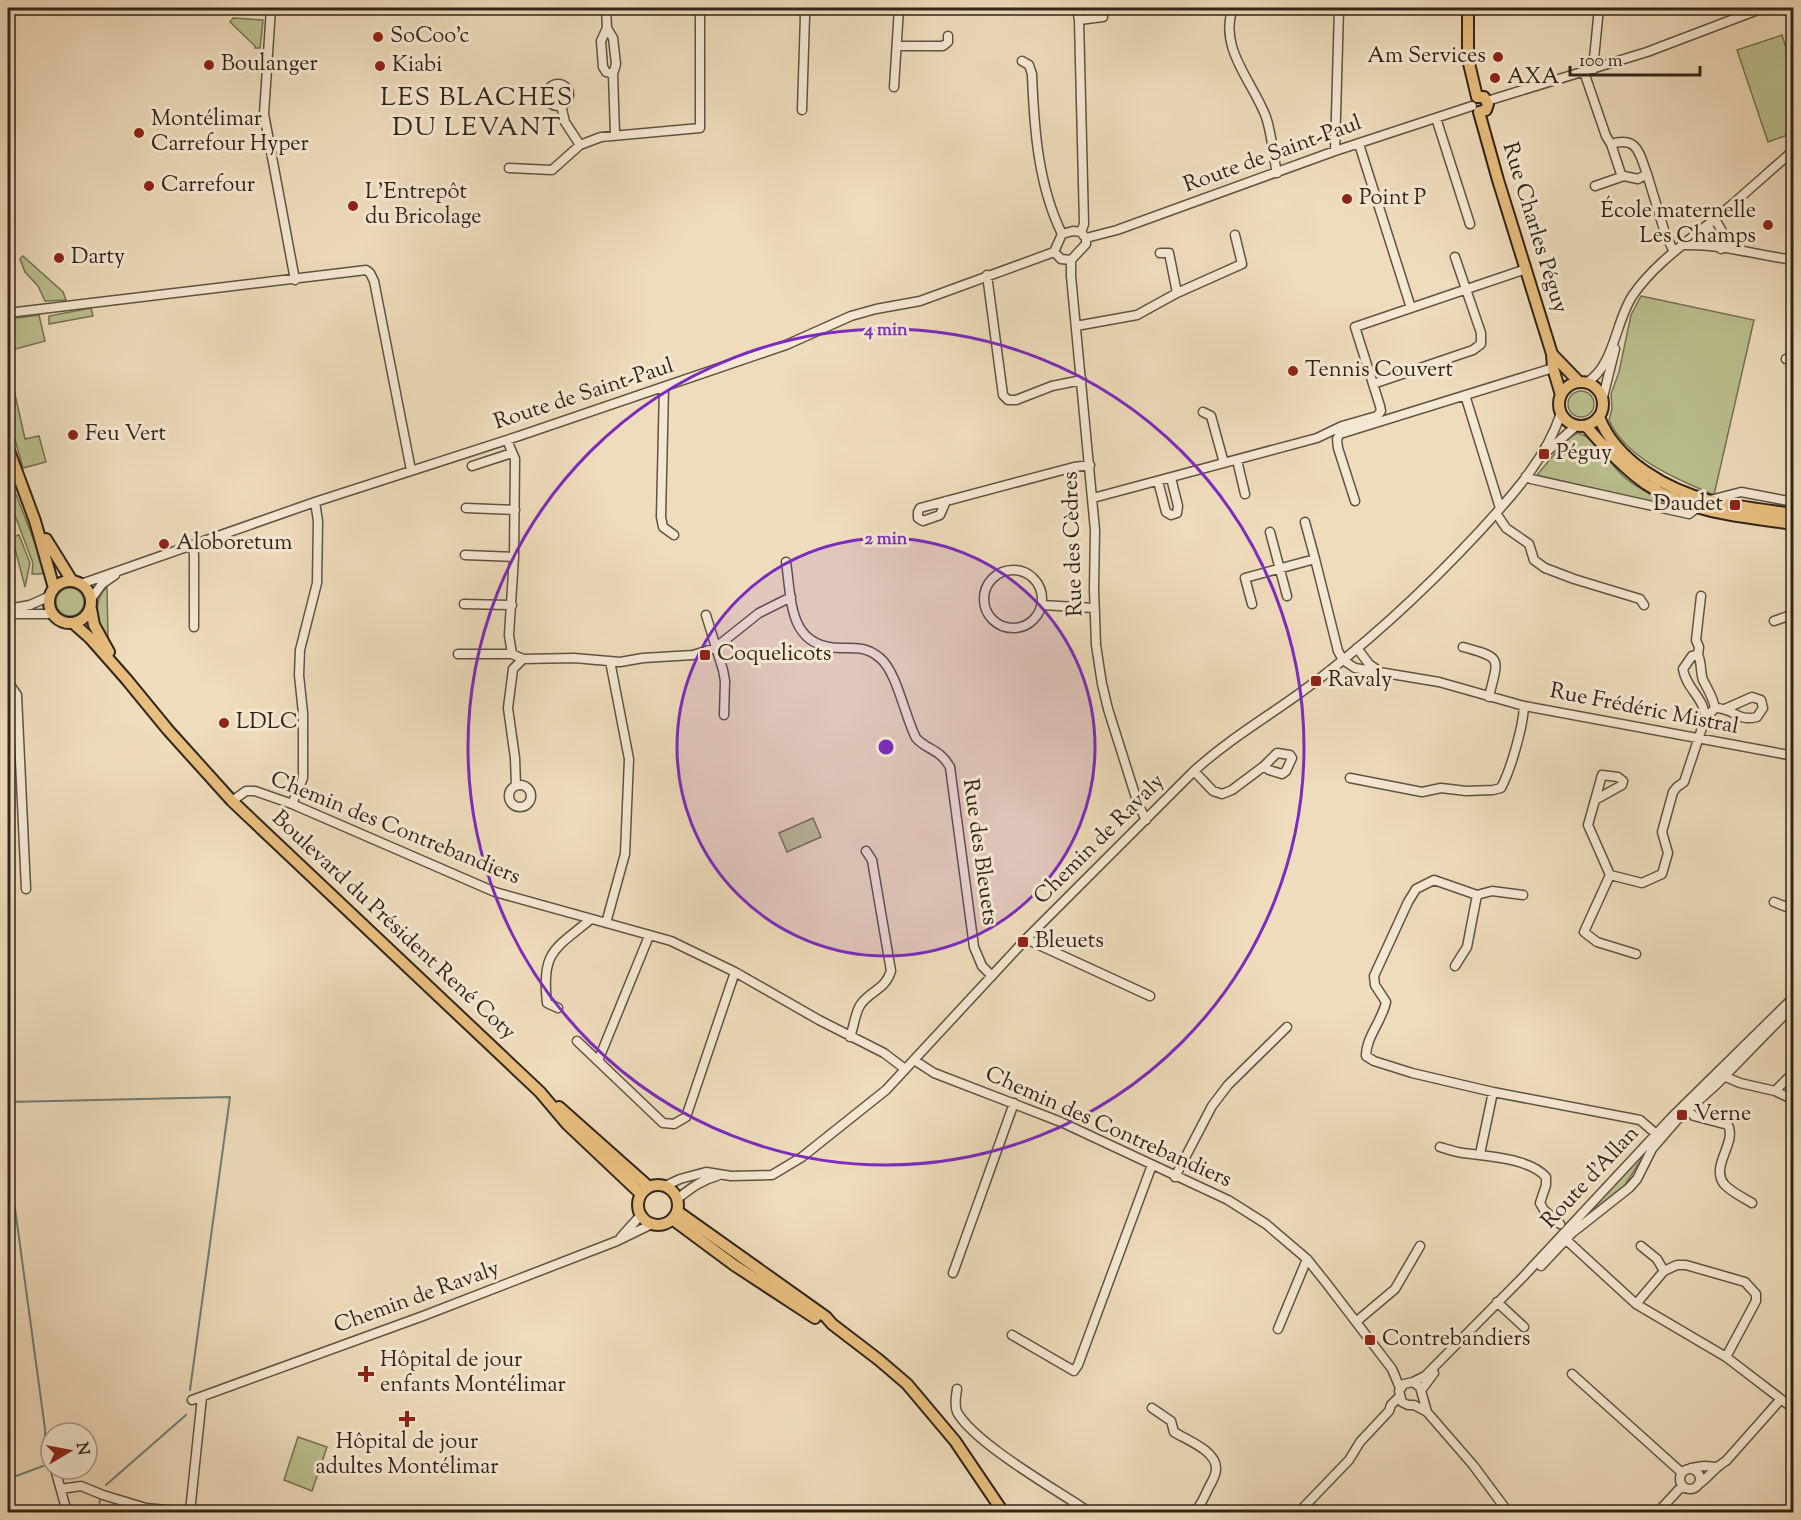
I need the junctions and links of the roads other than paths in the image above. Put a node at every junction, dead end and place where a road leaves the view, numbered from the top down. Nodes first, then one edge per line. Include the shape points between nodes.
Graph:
1 (271, 8) edge
2 (606, 8) edge
3 (700, 8) edge
4 (802, 8) edge
5 (899, 8) edge
6 (1077, 8) edge
7 (1233, 8) edge
8 (1339, 8) edge
9 (1468, 8) edge
10 (1599, 8) edge
11 (1763, 8) edge
12 (1103, 17) dead end
13 (1079, 20) junction
14 (948, 36) dead end
15 (897, 46) junction
16 (1022, 61) dead end
17 (1589, 70) junction
18 (894, 87) dead end
19 (1479, 104) junction
20 (561, 105) dead end
21 (802, 110) dead end
22 (1436, 118) junction
23 (615, 134) junction
24 (1359, 144) junction
25 (1611, 144) junction
26 (580, 145) junction
27 (1794, 150) edge
28 (1335, 151) junction
29 (509, 168) dead end
30 (1277, 173) junction
31 (1647, 174) junction
32 (1624, 176) junction
33 (1595, 186) dead end
34 (1715, 219) junction
35 (1470, 224) dead end
36 (1708, 225) junction
37 (1062, 234) junction
38 (1084, 235) junction
39 (1235, 235) dead end
40 (1683, 245) junction
41 (1721, 249) junction
42 (1732, 249) junction
43 (1054, 252) junction
44 (1674, 252) junction
45 (1160, 253) dead end
46 (1455, 257) dead end
47 (1071, 260) junction
48 (1794, 261) edge
49 (1526, 269) junction
50 (987, 274) junction
51 (295, 280) junction
52 (1466, 289) junction
53 (1177, 293) junction
54 (1411, 308) junction
55 (8, 313) edge
56 (1620, 322) junction
57 (1076, 326) junction
58 (1552, 354) junction
59 (1553, 368) junction
60 (1082, 380) junction
61 (1583, 382) junction
62 (1373, 384) junction
63 (664, 387) junction
64 (1465, 395) junction
65 (1561, 395) junction
66 (1602, 400) junction
67 (1203, 412) dead end
68 (1560, 413) junction
69 (1599, 417) junction
70 (1581, 426) junction
71 (507, 440) junction
72 (8, 447) edge
73 (512, 453) junction
74 (1237, 460) junction
75 (1536, 461) junction
76 (1224, 463) junction
77 (1090, 465) junction
78 (472, 466) dead end
79 (411, 470) junction
80 (1526, 476) junction
81 (1171, 478) junction
82 (1158, 481) junction
83 (1245, 494) dead end
84 (1093, 498) junction
85 (1710, 500) junction
86 (946, 501) dead end
87 (1355, 501) dead end
88 (315, 502) junction
89 (1794, 502) edge
90 (1698, 507) junction
91 (466, 508) dead end
92 (515, 510) junction
93 (1498, 511) junction
94 (1794, 514) edge
95 (35, 521) junction
96 (1305, 522) dead end
97 (1794, 524) edge
98 (1270, 532) dead end
99 (674, 535) dead end
100 (192, 546) junction
101 (465, 555) dead end
102 (514, 557) junction
103 (1315, 559) junction
104 (786, 562) dead end
105 (1280, 569) junction
106 (123, 570) junction
107 (76, 582) junction
108 (52, 592) junction
109 (1287, 596) dead end
110 (1701, 596) dead end
111 (791, 597) junction
112 (91, 604) junction
113 (464, 604) dead end
114 (512, 604) junction
115 (1252, 604) dead end
116 (1042, 605) junction
117 (1644, 605) dead end
118 (1094, 608) junction
119 (8, 609) edge
120 (8, 614) edge
121 (1794, 614) edge
122 (52, 615) junction
123 (706, 615) dead end
124 (1774, 621) dead end
125 (73, 623) junction
126 (194, 627) dead end
127 (1336, 641) junction
128 (1463, 647) dead end
129 (715, 648) junction
130 (1354, 650) junction
131 (458, 654) dead end
132 (512, 654) junction
133 (1698, 655) junction
134 (523, 659) junction
135 (1343, 660) junction
136 (610, 661) junction
137 (1379, 671) junction
138 (127, 680) junction
139 (8, 682) edge
140 (1489, 697) junction
141 (1524, 706) junction
142 (1715, 708) junction
143 (1727, 708) dead end
144 (724, 715) dead end
145 (1705, 719) junction
146 (1698, 738) junction
147 (1794, 756) edge
148 (1264, 766) dead end
149 (1194, 771) junction
150 (1350, 778) dead end
151 (516, 786) dead end
152 (1595, 800) dead end
153 (232, 801) junction
154 (292, 804) junction
155 (1146, 820) junction
156 (866, 850) dead end
157 (1610, 875) junction
158 (26, 889) dead end
159 (1478, 895) junction
160 (1522, 895) dead end
161 (1774, 902) dead end
162 (1794, 910) edge
163 (591, 919) junction
164 (606, 923) junction
165 (649, 936) junction
166 (1026, 939) junction
167 (1636, 954) dead end
168 (1455, 966) dead end
169 (735, 972) junction
170 (992, 976) junction
171 (1150, 996) dead end
172 (1794, 997) edge
173 (1794, 1005) edge
174 (558, 1008) dead end
175 (1287, 1027) dead end
176 (850, 1036) junction
177 (577, 1041) dead end
178 (914, 1060) junction
179 (598, 1062) junction
180 (1729, 1066) junction
181 (905, 1069) junction
182 (1794, 1072) edge
183 (1720, 1075) junction
184 (1740, 1083) junction
185 (1775, 1091) junction
186 (1493, 1092) junction
187 (1794, 1100) edge
188 (1014, 1103) junction
189 (1686, 1108) junction
190 (1659, 1136) junction
191 (1440, 1147) dead end
192 (1480, 1154) junction
193 (1152, 1166) junction
194 (721, 1175) junction
195 (1175, 1177) junction
196 (664, 1186) junction
197 (645, 1190) junction
198 (677, 1199) junction
199 (1752, 1203) dead end
200 (640, 1215) junction
201 (674, 1215) junction
202 (652, 1224) junction
203 (1560, 1224) dead end
204 (1563, 1237) junction
205 (617, 1241) junction
206 (1641, 1245) dead end
207 (1420, 1246) dead end
208 (1307, 1259) junction
209 (1664, 1271) junction
210 (953, 1273) dead end
211 (1499, 1304) junction
212 (1636, 1304) junction
213 (1357, 1322) junction
214 (1524, 1327) dead end
215 (1278, 1329) dead end
216 (1012, 1335) dead end
217 (1726, 1357) junction
218 (1572, 1374) dead end
219 (957, 1389) dead end
220 (1406, 1393) junction
221 (1422, 1393) junction
222 (202, 1397) junction
223 (192, 1400) dead end
224 (1781, 1400) junction
225 (1152, 1408) dead end
226 (1794, 1409) edge
227 (1427, 1412) junction
228 (1717, 1467) junction
229 (1691, 1468) junction
230 (1682, 1472) junction
231 (59, 1481) edge
232 (1699, 1484) junction
233 (1682, 1486) junction
234 (61, 1489) junction
235 (67, 1512) edge
236 (188, 1512) edge
237 (1003, 1512) edge
238 (1089, 1512) edge
239 (1195, 1512) edge
240 (1299, 1512) edge
241 (1508, 1512) edge
242 (1658, 1512) edge

1 - 51 street via 264,114
2 - 23 street via 616,64
3 - 23 street via 700,128
4 - 21 street
5 - 15 street
6 - 13 street
7 - 30 street via 1231,45 1267,120
8 - 28 street
9 - 19 main road, Rue Charles Péguy via 1468,59
10 - 17 street
11 - 17 street, Route de Saint-Paul
12 - 13 street
13 - 38 street
14 - 15 street via 943,46
15 - 18 street
16 - 37 street via 1029,65 1032,74 1036,141
17 - 19 street, Route de Saint-Paul
17 - 25 street
19 - 22 street, Route de Saint-Paul
19 - 49 main road, Rue Charles Péguy via 1497,180
20 - 26 street via 565,122
22 - 24 street, Route de Saint-Paul
22 - 35 street
23 - 26 street
24 - 28 street, Route de Saint-Paul
24 - 54 street
25 - 31 street via 1631,142 1638,149
25 - 32 street
26 - 29 street via 552,170
27 - 34 street
28 - 30 street, Route de Saint-Paul
30 - 38 street, Route de Saint-Paul via 1117,230
31 - 32 street via 1638,179
31 - 44 street
32 - 33 street
34 - 36 street
34 - 42 street
36 - 40 street
36 - 41 street
37 - 38 street via 1073,231
37 - 43 street
38 - 47 street via 1086,244
39 - 53 street via 1242,264
40 - 41 street
40 - 44 street
41 - 42 street
42 - 48 street
43 - 47 street via 1060,259
43 - 50 street, Route de Saint-Paul
44 - 56 street via 1632,296
45 - 53 street via 1169,254
46 - 52 street
47 - 57 street, Rue des Cèdres
49 - 52 street
49 - 58 main road, Rue Charles Péguy
50 - 60 street via 1003,395 1016,400
50 - 63 street, Route de Saint-Paul via 920,301 851,316 786,345
51 - 55 street
51 - 79 street via 366,270 370,273
52 - 54 street
52 - 62 street via 1481,344
53 - 57 street via 1137,315
54 - 62 street via 1354,327
56 - 61 street via 1600,370 1593,379
56 - 66 street
57 - 60 street, Rue des Cèdres
58 - 59 main road, Rue Charles Péguy
58 - 61 main road, Rue Charles Péguy
59 - 64 street
59 - 65 main road, Rue Charles Péguy
60 - 77 street, Rue des Cèdres
61 - 65 main road via 1567,387
61 - 66 main road via 1597,389
62 - 74 street via 1380,414 1317,438
63 - 71 street, Route de Saint-Paul
63 - 99 street via 661,517 663,526
64 - 87 street via 1340,434 1338,448
64 - 93 street
65 - 68 main road
66 - 69 main road
67 - 76 street via 1211,416
68 - 70 main road
68 - 75 street, Chemin de Ravaly via 1555,431
69 - 70 main road
69 - 85 main road via 1611,441 1634,463 1678,489
70 - 75 street, Chemin de Ravaly
70 - 90 main road via 1647,484
71 - 73 street
71 - 79 street, Route de Saint-Paul
72 - 95 main road
73 - 78 street
73 - 92 street
74 - 76 street
74 - 83 street
75 - 80 street, Chemin de Ravaly
76 - 81 street
77 - 84 street, Rue des Cèdres
77 - 86 street
79 - 88 street, Route de Saint-Paul
80 - 90 street via 1689,513
80 - 93 street, Chemin de Ravaly
81 - 82 street
81 - 82 street via 1179,506 1177,513 1171,515 1166,512
82 - 84 street
84 - 118 street, Rue des Cèdres
85 - 89 street via 1741,492
85 - 94 main road
88 - 100 street, Route de Saint-Paul
88 - 154 street via 317,583 300,650 303,778
90 - 97 main road
91 - 92 street
92 - 102 street
93 - 117 street via 1506,528 1529,544 1534,560 1545,568 1641,599
93 - 130 street, Chemin de Ravaly via 1435,580
95 - 107 main road
95 - 108 main road
96 - 103 street
98 - 105 street
100 - 106 street, Route de Saint-Paul
100 - 126 street
101 - 102 street
102 - 114 street
103 - 105 street
103 - 127 street
104 - 111 street, Rue des Bleuets
105 - 109 street
105 - 115 street via 1244,574
106 - 107 street, Route de Saint-Paul
106 - 112 street, Route de Saint-Paul via 102,584
107 - 108 main road via 62,582
107 - 112 main road via 88,590
108 - 119 street via 30,605
108 - 122 main road
110 - 133 street
111 - 129 street via 759,613
111 - 170 street, Rue des Bleuets via 798,627 811,640 833,648 858,646 881,658 890,670 916,738 936,750 950,767 974,947 982,966
112 - 125 main road via 86,617
112 - 138 main road, Boulevard du Président René Coty via 94,625
113 - 114 street
114 - 132 street
116 - 116 street via 1037,582 1028,573 1016,570 998,573 984,593 989,616 998,625 1010,628 1033,621
116 - 118 street
118 - 155 street, Rue des Cèdres via 1102,684 1128,775
120 - 122 street
121 - 124 street
122 - 125 main road via 59,621
123 - 129 street
125 - 138 main road, Boulevard du Président René Coty
127 - 130 street
127 - 135 street
128 - 140 street via 1495,659
129 - 136 street via 693,655
129 - 144 street via 725,681
130 - 135 street, Chemin de Ravaly
130 - 137 street
131 - 132 street
132 - 134 street
133 - 142 street
133 - 145 street via 1692,656 1683,669 1684,679 1704,707
134 - 136 street
134 - 151 street via 513,669 508,708
135 - 137 street, Rue Frédéric Mistral via 1355,668
135 - 149 street, Chemin de Ravaly via 1222,746
136 - 164 street via 629,759 626,854
137 - 140 street, Rue Frédéric Mistral via 1439,682
138 - 153 main road, Boulevard du Président René Coty
139 - 158 street via 17,695
140 - 141 street, Rue Frédéric Mistral
141 - 146 street, Rue Frédéric Mistral
141 - 150 street via 1501,788 1441,788 1422,792
142 - 143 street
142 - 145 street
145 - 146 street
146 - 147 street, Rue Frédéric Mistral
146 - 157 street via 1684,782 1673,792 1662,832 1668,853 1662,874 1642,883
148 - 149 street via 1221,794
149 - 155 street, Chemin de Ravaly
152 - 157 street via 1588,825
153 - 154 street, Chemin des Contrebandiers via 246,791 255,791
153 - 197 main road, Boulevard du Président René Coty
154 - 163 street, Chemin des Contrebandiers via 495,892
155 - 166 street, Chemin de Ravaly
156 - 176 street via 872,860 891,971 883,986 862,1002
157 - 167 street via 1584,932 1597,942
159 - 160 street via 1492,891
159 - 168 street via 1467,947
159 - 186 street via 1434,880 1416,889 1374,976 1386,1002 1366,1056 1412,1073
161 - 162 street
163 - 164 street, Chemin des Contrebandiers
163 - 174 street via 552,952 546,967 547,1003
164 - 165 street, Chemin des Contrebandiers
165 - 169 street, Chemin des Contrebandiers via 671,941
165 - 179 street
166 - 170 street, Chemin de Ravaly
166 - 171 street
169 - 176 street, Chemin des Contrebandiers
169 - 179 street via 686,1117 674,1124 663,1123
170 - 178 street, Chemin de Ravaly
172 - 180 street, Route d'Allan
173 - 180 street, Route d'Allan
175 - 195 street via 1212,1106
176 - 181 street, Chemin des Contrebandiers
177 - 179 street
178 - 181 street, Chemin de Ravaly
178 - 188 street, Chemin des Contrebandiers via 934,1073
180 - 183 street, Route d'Allan
180 - 184 street
181 - 194 street, Chemin de Ravaly via 886,1090 802,1157 772,1175
182 - 185 street
183 - 184 street
183 - 189 street, Route d'Allan
184 - 185 street
185 - 187 street
186 - 190 street via 1640,1120
186 - 192 street
188 - 193 street, Chemin des Contrebandiers
188 - 210 street
189 - 190 street, Route d'Allan
189 - 199 street via 1694,1116 1728,1125 1730,1134 1720,1173 1724,1184
190 - 204 street, Route d'Allan
190 - 204 street, Route d'Allan via 1629,1188
191 - 192 street
192 - 203 street via 1541,1172 1546,1185 1540,1203
193 - 195 street, Chemin des Contrebandiers
193 - 216 street via 1074,1371
194 - 196 street, Chemin de Ravaly via 698,1173
194 - 198 street via 699,1183
195 - 208 street, Chemin des Contrebandiers via 1228,1200 1266,1224
196 - 197 main road
196 - 198 main road
197 - 200 main road via 638,1202
198 - 201 main road
200 - 202 main road
200 - 205 street
201 - 202 main road via 664,1224
201 - 237 main road via 826,1317 907,1384 955,1441
202 - 205 street, Chemin de Ravaly
204 - 211 street, Route d'Allan
204 - 212 street
205 - 222 street, Chemin de Ravaly
206 - 209 street
207 - 213 street via 1395,1289
208 - 213 street, Chemin des Contrebandiers
208 - 215 street
209 - 212 street
209 - 217 street via 1677,1265 1695,1266 1751,1287 1756,1301
211 - 214 street
211 - 220 street, Route d'Allan
211 - 221 street, Route d'Allan via 1435,1372
212 - 217 street
213 - 220 street, Chemin des Contrebandiers
217 - 224 street
218 - 230 street
219 - 238 street via 957,1412 983,1440
220 - 221 street
220 - 221 street, Route d'Allan
220 - 227 street, Chemin des Contrebandiers
220 - 240 street, Route d'Allan
221 - 227 street, Chemin des Contrebandiers
222 - 223 street, Chemin de Ravaly
222 - 236 street
224 - 226 street
224 - 228 street
225 - 239 street via 1171,1421 1174,1432 1215,1462 1217,1471
227 - 241 street, Chemin des Contrebandiers
228 - 229 street
228 - 232 street
229 - 230 street
229 - 232 street via 1699,1473
230 - 233 street
231 - 234 street
232 - 233 street via 1692,1489
233 - 242 street
234 - 235 street
234 - 236 street via 81,1486 146,1508

